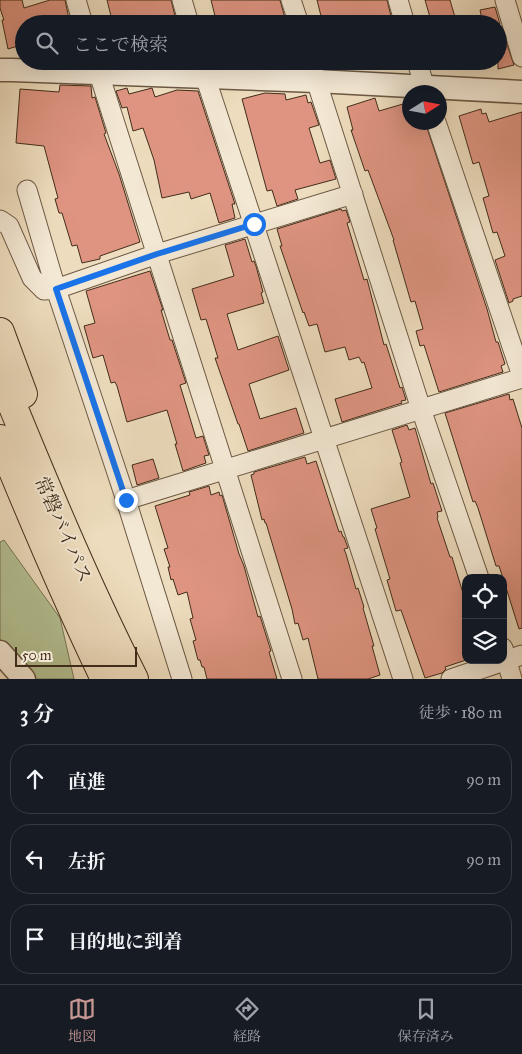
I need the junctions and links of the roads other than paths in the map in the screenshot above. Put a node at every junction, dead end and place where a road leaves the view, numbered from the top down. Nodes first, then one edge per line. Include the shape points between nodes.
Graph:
1 (76, 0) edge
2 (182, 0) edge
3 (291, 0) edge
4 (398, 0) edge
5 (505, 0) edge
6 (80, 15) edge
7 (186, 15) edge
8 (295, 15) edge
9 (403, 15) edge
10 (522, 57) edge
11 (0, 70) edge
12 (15, 70) edge
13 (98, 70) edge
14 (203, 70) edge
15 (258, 70) edge
16 (419, 70) edge
17 (313, 71) edge
18 (424, 85) edge
19 (402, 86) edge
20 (447, 90) edge
21 (522, 92) edge
22 (439, 130) edge
23 (27, 190) dead end
24 (353, 194) junction
25 (0, 220) edge
26 (254, 224) junction
27 (157, 254) junction
28 (56, 289) junction
29 (0, 332) edge
30 (0, 375) edge
31 (522, 377) edge
32 (421, 409) junction
33 (0, 439) edge
34 (325, 439) junction
35 (226, 469) junction
36 (0, 476) edge
37 (126, 500) junction
38 (478, 574) edge
39 (94, 627) junction
40 (0, 652) edge
41 (511, 654) edge
42 (24, 679) edge
43 (105, 679) edge
44 (134, 679) edge
45 (182, 679) edge
46 (292, 679) edge
47 (403, 679) edge
48 (451, 679) edge
49 (512, 679) edge

1 - 6 street
2 - 7 street
3 - 8 street
4 - 9 street
5 - 10 street
11 - 12 street
13 - 27 street
14 - 26 street
15 - 17 street
16 - 18 street
17 - 19 street
17 - 24 street
20 - 21 street
22 - 31 street
23 - 28 street
24 - 26 street
24 - 32 street
25 - 28 street via 9,226 32,278 44,290
26 - 27 street
26 - 34 street
27 - 28 street
27 - 35 street
28 - 37 street
29 - 39 highway via 68,513
30 - 39 highway, 常磐バイパス via 56,513
31 - 32 street
32 - 34 street
32 - 38 street
33 - 39 highway, 常磐バイパス via 30,514
34 - 35 street
34 - 47 street
35 - 37 street
35 - 46 street
36 - 39 highway via 21,518
37 - 45 street
39 - 43 highway, 常磐バイパス
39 - 44 highway, 常磐バイパス
40 - 42 street
41 - 48 street
41 - 49 street

